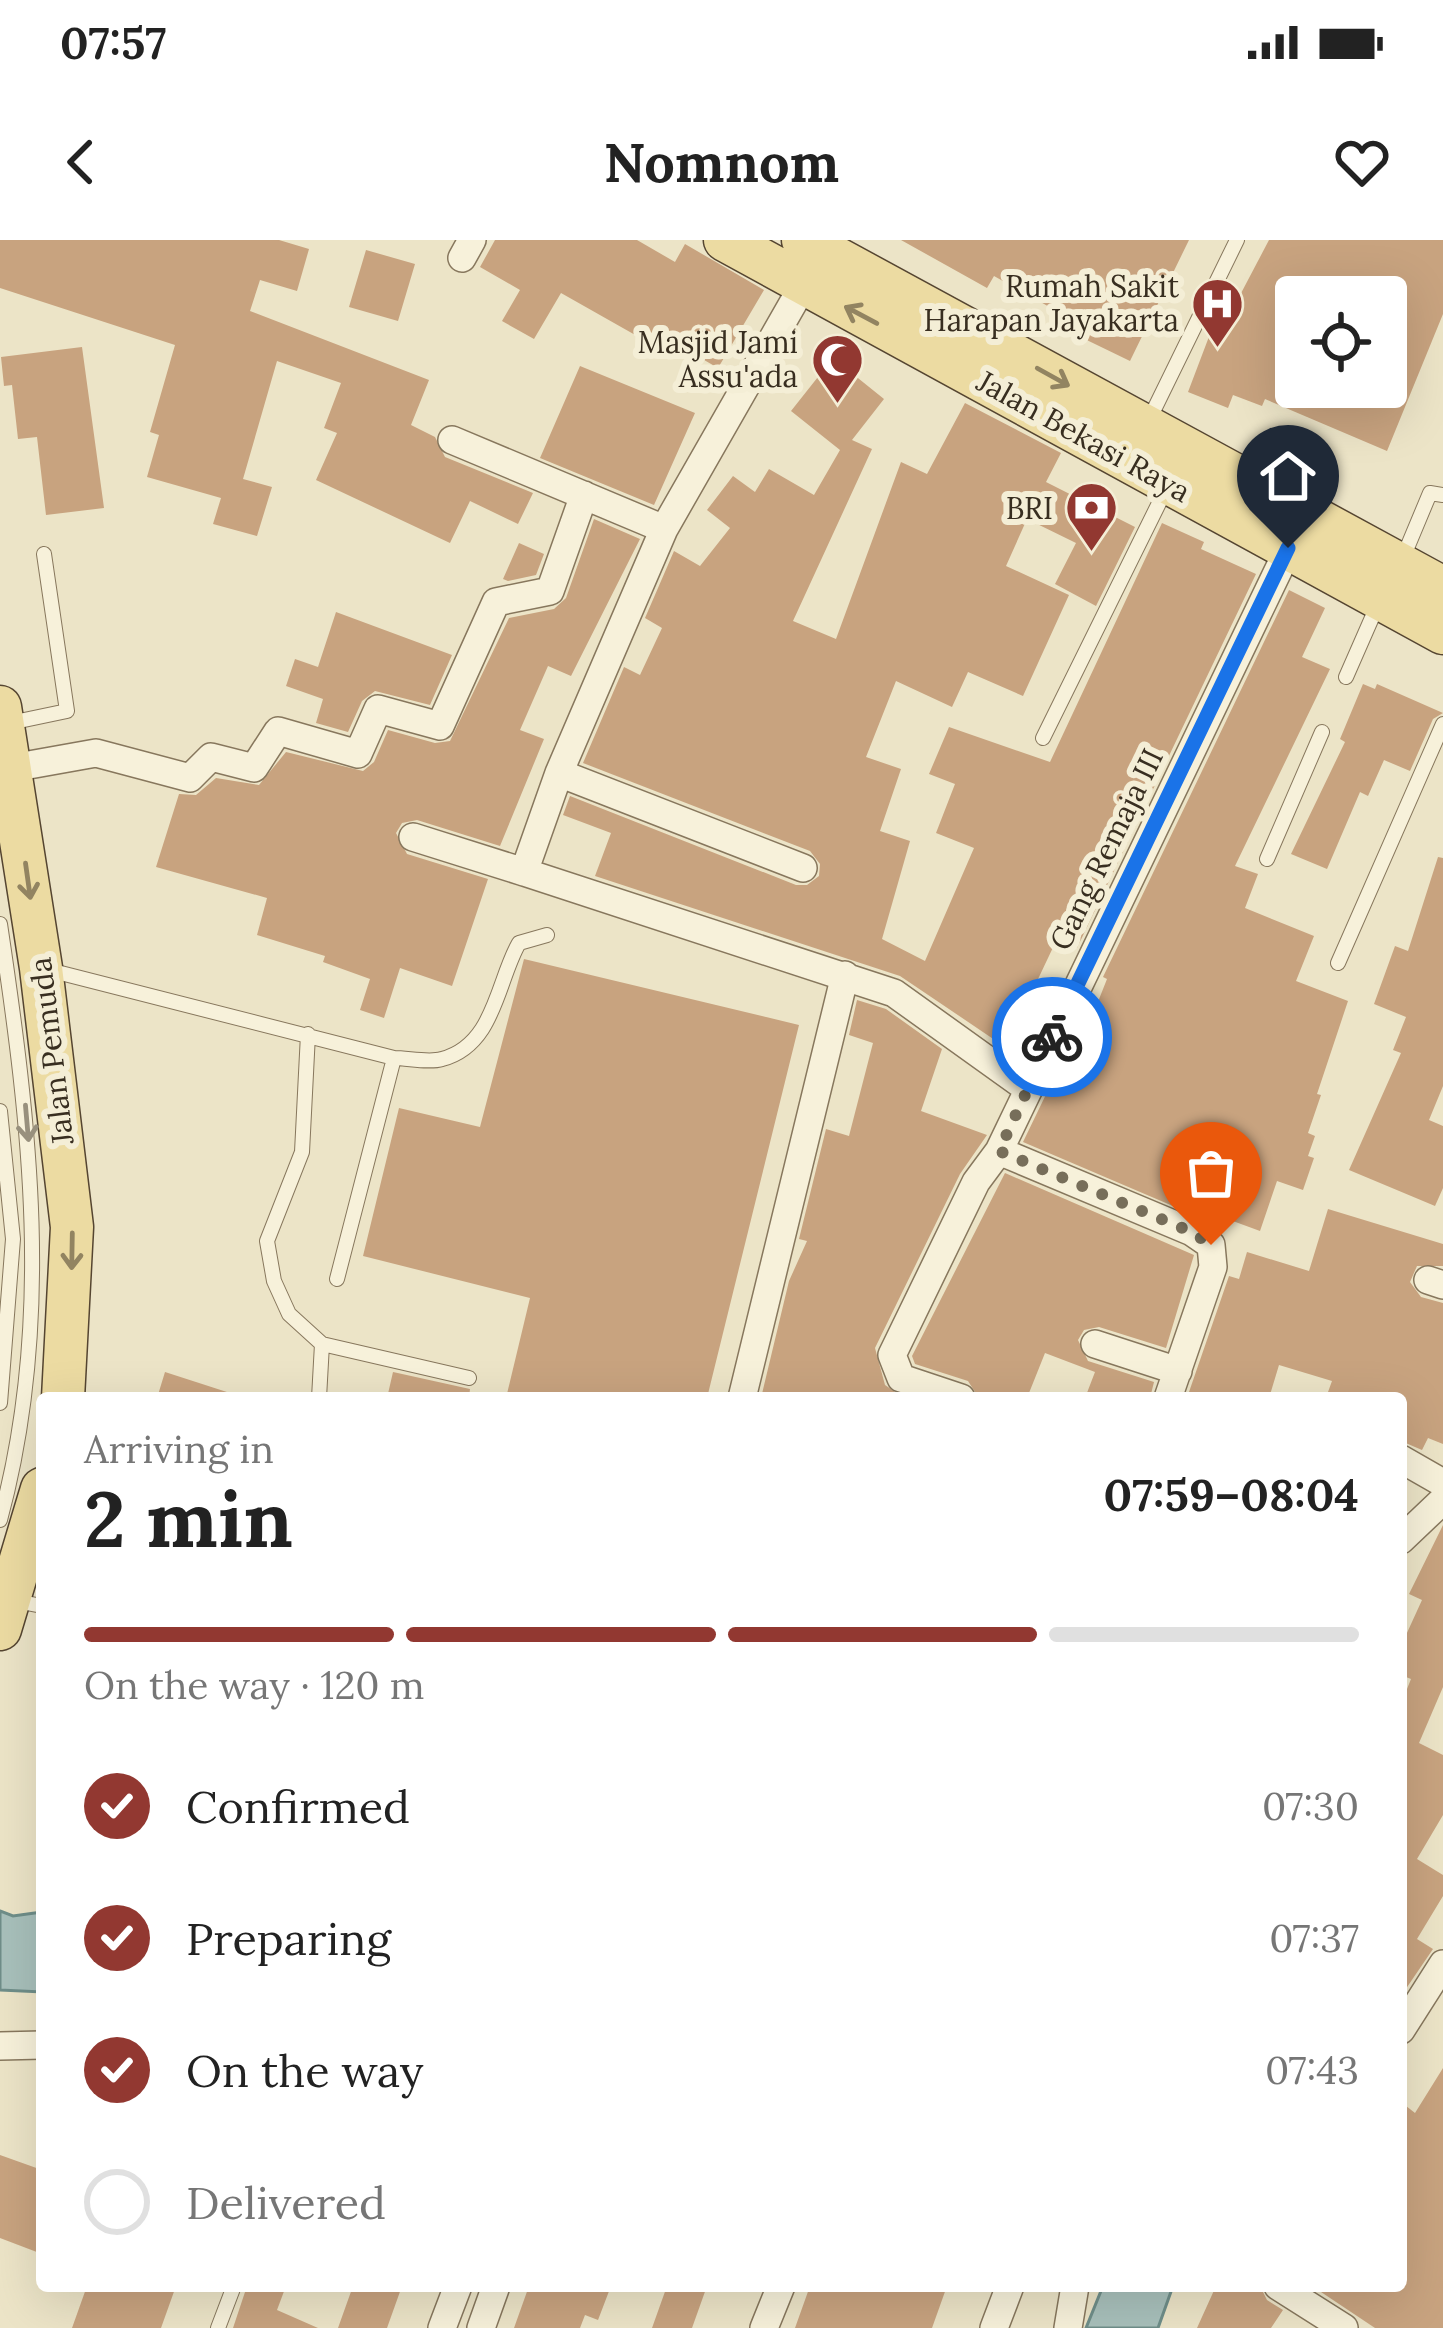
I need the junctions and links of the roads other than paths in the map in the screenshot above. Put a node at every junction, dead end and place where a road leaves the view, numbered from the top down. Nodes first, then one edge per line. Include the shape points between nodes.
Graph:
1 (725, 240) edge
2 (802, 240) edge
3 (1237, 240) edge
4 (804, 284) junction
5 (1145, 428) junction
6 (452, 440) dead end
7 (1169, 483) junction
8 (584, 495) junction
9 (1443, 495) edge
10 (664, 530) junction
11 (1288, 548) junction
12 (44, 554) dead end
13 (1390, 581) junction
14 (1443, 588) edge
15 (1443, 632) edge
16 (1346, 676) dead end
17 (1, 719) edge
18 (1443, 724) edge
19 (1322, 732) dead end
20 (1043, 738) dead end
21 (12, 768) junction
22 (559, 773) junction
23 (413, 837) dead end
24 (1267, 859) dead end
25 (803, 868) dead end
26 (524, 872) junction
27 (0, 924) edge
28 (547, 935) dead end
29 (1338, 963) dead end
30 (41, 968) junction
31 (845, 975) junction
32 (308, 1034) junction
33 (394, 1058) junction
34 (1028, 1089) junction
35 (0, 1111) edge
36 (999, 1151) junction
37 (337, 1279) dead end
38 (322, 1344) junction
39 (1095, 1344) dead end
40 (469, 1378) dead end
41 (1173, 1385) edge
42 (63, 1392) edge
43 (319, 1392) edge
44 (743, 1392) edge
45 (943, 1392) edge
46 (0, 1403) edge
47 (1407, 1462) edge
48 (1443, 1483) edge
49 (1443, 1500) edge
50 (0, 1520) edge
51 (36, 1520) edge
52 (1407, 1534) edge
53 (18, 1612) edge
54 (1443, 1964) edge
55 (1407, 2021) edge
56 (36, 2044) edge
57 (0, 2046) edge
58 (232, 2292) edge
59 (456, 2292) edge
60 (494, 2292) edge
61 (779, 2292) edge
62 (1008, 2292) edge
63 (1074, 2292) edge
64 (1287, 2292) edge
65 (218, 2328) edge
66 (442, 2328) edge
67 (481, 2328) edge
68 (764, 2328) edge
69 (994, 2328) edge
70 (1068, 2328) edge
71 (1344, 2328) edge

1 - 4 main road, Jalan Bekasi Raya
2 -> 5 main road, Jalan Bekasi Raya
3 - 5 lane
7 -> 4 main road, Jalan Bekasi Raya
4 - 10 street
5 - 13 main road, Jalan Bekasi Raya
6 - 8 street
7 - 11 main road, Jalan Bekasi Raya
7 - 20 lane
8 - 10 street
8 - 21 street via 550,591 496,602 440,726 378,709 358,754 278,731 254,768 212,757 190,778 96,753
9 - 13 lane via 1430,494
10 - 22 street
11 - 13 main road, Jalan Bekasi Raya
11 - 34 street, Gang Remaja III
12 - 17 lane via 67,711
13 - 14 main road, Jalan Bekasi Raya
13 - 15 main road, Jalan Bekasi Raya
13 - 16 lane
17 - 21 main road, Jalan Pemuda
18 - 29 lane
19 - 24 lane
21 -> 30 main road, Jalan Pemuda
22 - 25 street
22 - 26 street
23 - 26 street
26 - 31 street
27 -> 50 lane via 21,1065 36,1267 31,1355
28 - 33 lane via 519,944 502,994 471,1040 443,1059
30 - 32 lane
30 -> 42 main road, Jalan Pemuda via 72,1227
31 - 34 street via 893,993
31 - 44 street
32 - 33 lane
32 - 38 lane via 302,1152 267,1241 289,1314
33 - 37 lane
34 - 36 street, Gang Remaja III
35 - 46 lane via 13,1239
36 - 41 street via 1211,1245 1213,1267
36 - 45 street, Gang Remaja III via 927,1275 892,1355 907,1381
38 - 40 lane
38 - 43 lane
39 - 41 street
47 - 48 street
49 - 52 street
51 - 53 main road
54 - 55 street
56 - 57 street
58 - 65 lane
59 - 66 street
60 - 67 street
61 - 68 street
62 - 69 street
63 - 70 street
64 - 71 street

